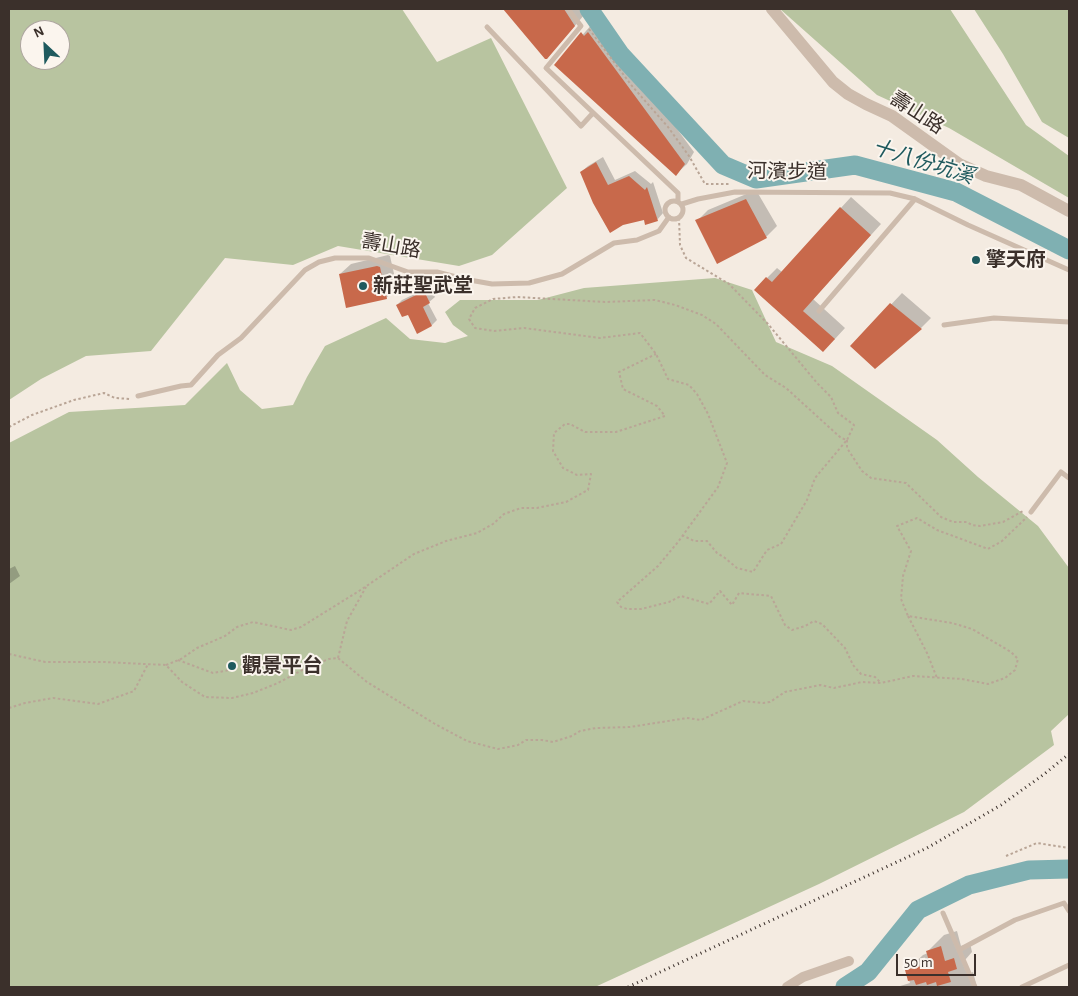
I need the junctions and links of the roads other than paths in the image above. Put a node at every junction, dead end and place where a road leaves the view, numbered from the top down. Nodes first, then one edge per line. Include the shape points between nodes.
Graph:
1 (568, 9) edge
2 (772, 9) edge
3 (487, 27) dead end
4 (593, 113) junction
5 (914, 199) junction
6 (680, 203) junction
7 (1069, 211) edge
8 (669, 217) junction
9 (1069, 270) edge
10 (819, 311) dead end
11 (1069, 322) edge
12 (944, 325) dead end
13 (138, 396) road end
14 (1069, 478) edge
15 (1031, 512) road end
16 (1069, 912) edge
17 (943, 913) dead end
18 (959, 950) junction
19 (850, 961) dead end
20 (1069, 965) edge
21 (787, 987) edge
22 (975, 987) edge
23 (1022, 987) edge

1 - 4 lane via 581,26 546,68
2 - 7 street, 壽山路 via 833,82 848,94 892,116 959,164 986,176 1021,185
3 - 4 lane via 581,126
4 - 6 lane via 678,193
5 - 6 lane via 890,192 735,192
5 - 9 lane
5 - 10 lane
6 - 8 lane via 683,213 679,218
6 - 8 lane, 壽山路 via 672,201 667,204
8 - 13 lane, 壽山路 via 659,231 637,240 614,244 562,274 530,284 492,284 438,272 408,272 368,258 335,258 319,262 305,270 192,385
11 - 12 lane via 994,318
14 - 15 lane via 1061,472
16 - 18 lane via 1064,903 1014,920
17 - 18 lane
18 - 22 lane
19 - 21 street via 803,977
20 - 23 lane

